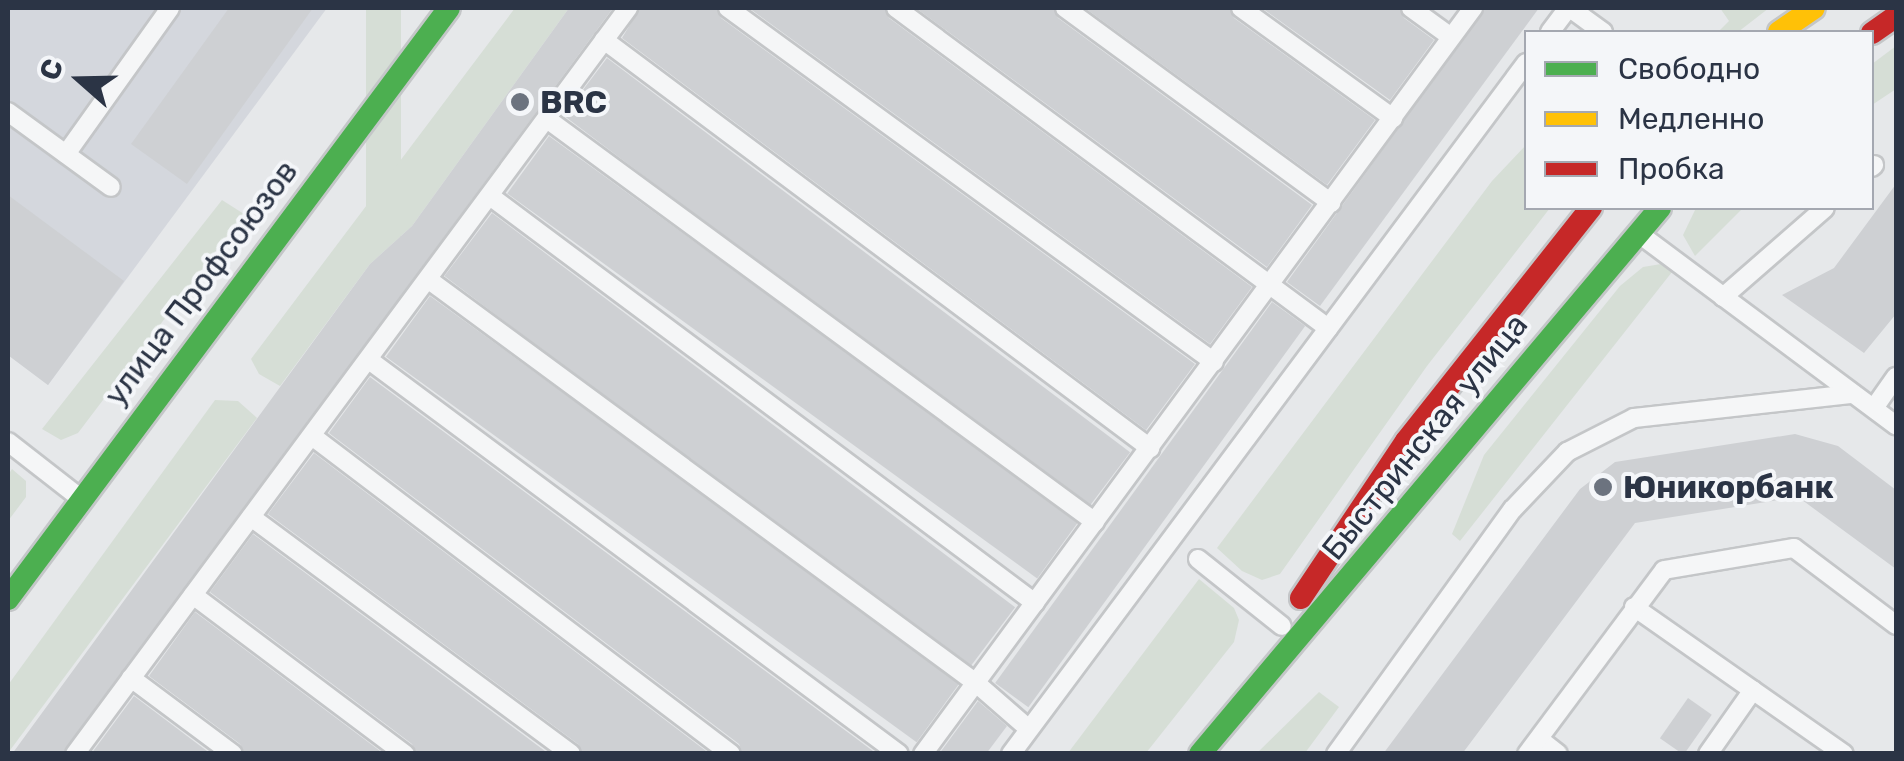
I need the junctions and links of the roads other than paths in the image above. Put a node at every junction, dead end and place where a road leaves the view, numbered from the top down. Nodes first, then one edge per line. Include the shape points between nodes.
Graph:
1 (170, 8) edge
2 (449, 8) edge
3 (628, 8) edge
4 (728, 8) edge
5 (896, 8) edge
6 (1066, 8) edge
7 (1241, 8) edge
8 (1411, 8) edge
9 (1473, 8) edge
10 (1569, 8) edge
11 (1814, 8) edge
12 (1896, 16) edge
13 (1552, 30) edge
14 (1600, 30) edge
15 (1782, 30) edge
16 (1874, 32) edge
17 (1452, 37) junction
18 (604, 40) junction
19 (1524, 66) edge
20 (8, 112) edge
21 (1393, 118) junction
22 (546, 119) junction
23 (66, 154) junction
24 (111, 187) dead end
25 (490, 196) junction
26 (1331, 203) junction
27 (1588, 210) edge
28 (1658, 210) edge
29 (1823, 210) edge
30 (1638, 232) junction
31 (429, 280) junction
32 (1272, 285) junction
33 (1723, 297) junction
34 (1328, 328) junction
35 (369, 360) junction
36 (1214, 362) junction
37 (1896, 378) edge
38 (1853, 394) junction
39 (1874, 408) junction
40 (1896, 425) edge
41 (312, 436) junction
42 (8, 442) edge
43 (1150, 448) junction
44 (81, 499) junction
45 (252, 517) junction
46 (1095, 522) junction
47 (1198, 559) dead end
48 (194, 595) junction
49 (8, 598) edge
50 (1035, 604) junction
51 (1634, 608) junction
52 (1896, 625) edge
53 (1282, 626) junction
54 (132, 678) junction
55 (976, 683) junction
56 (1753, 690) junction
57 (1236, 705) junction
58 (1029, 729) junction
59 (1533, 746) edge
60 (75, 754) edge
61 (233, 754) edge
62 (406, 754) edge
63 (572, 754) edge
64 (731, 754) edge
65 (899, 754) edge
66 (923, 754) edge
67 (1011, 754) edge
68 (1200, 754) edge
69 (1336, 754) edge
70 (1558, 754) edge
71 (1708, 754) edge
72 (1844, 754) edge

1 - 23 lane
2 - 44 main road, улица Профсоюзов
3 - 18 lane
4 - 36 lane
5 - 32 lane
6 - 26 lane
7 - 21 lane
8 - 17 lane
9 - 17 lane
10 - 13 lane
10 - 14 lane
11 - 15 main road
12 - 16 main road
17 - 21 lane
18 - 22 lane
18 - 43 lane
19 - 34 lane
20 - 23 lane
21 - 26 lane
22 - 25 lane
22 - 46 lane
23 - 24 lane
25 - 31 lane
25 - 50 lane
26 - 32 lane
27 - 53 main road, Быстринская улица via 1406,442
28 - 30 main road, Быстринская улица
29 - 33 lane
30 - 33 lane
30 - 57 main road, Быстринская улица via 1378,547
31 - 35 lane
31 - 55 lane
32 - 34 lane
32 - 36 lane
33 - 38 lane
34 - 58 lane
35 - 41 lane
35 - 65 lane
36 - 43 lane
37 - 39 lane
38 - 39 lane
38 - 69 lane via 1634,418 1567,452 1513,509
39 - 40 lane
41 - 45 lane
41 - 64 lane
42 - 44 lane
43 - 46 lane
44 - 49 main road, улица Профсоюзов
45 - 48 lane
45 - 63 lane
46 - 50 lane
47 - 53 lane
48 - 54 lane
48 - 62 lane
50 - 55 lane
51 - 52 lane via 1664,570 1794,548
51 - 56 lane
51 - 59 lane
53 - 57 main road, Быстринская улица
54 - 60 lane
54 - 61 lane
55 - 58 lane
55 - 66 lane
56 - 71 lane
56 - 72 lane
57 - 68 main road, Быстринская улица
58 - 67 lane
59 - 70 lane

